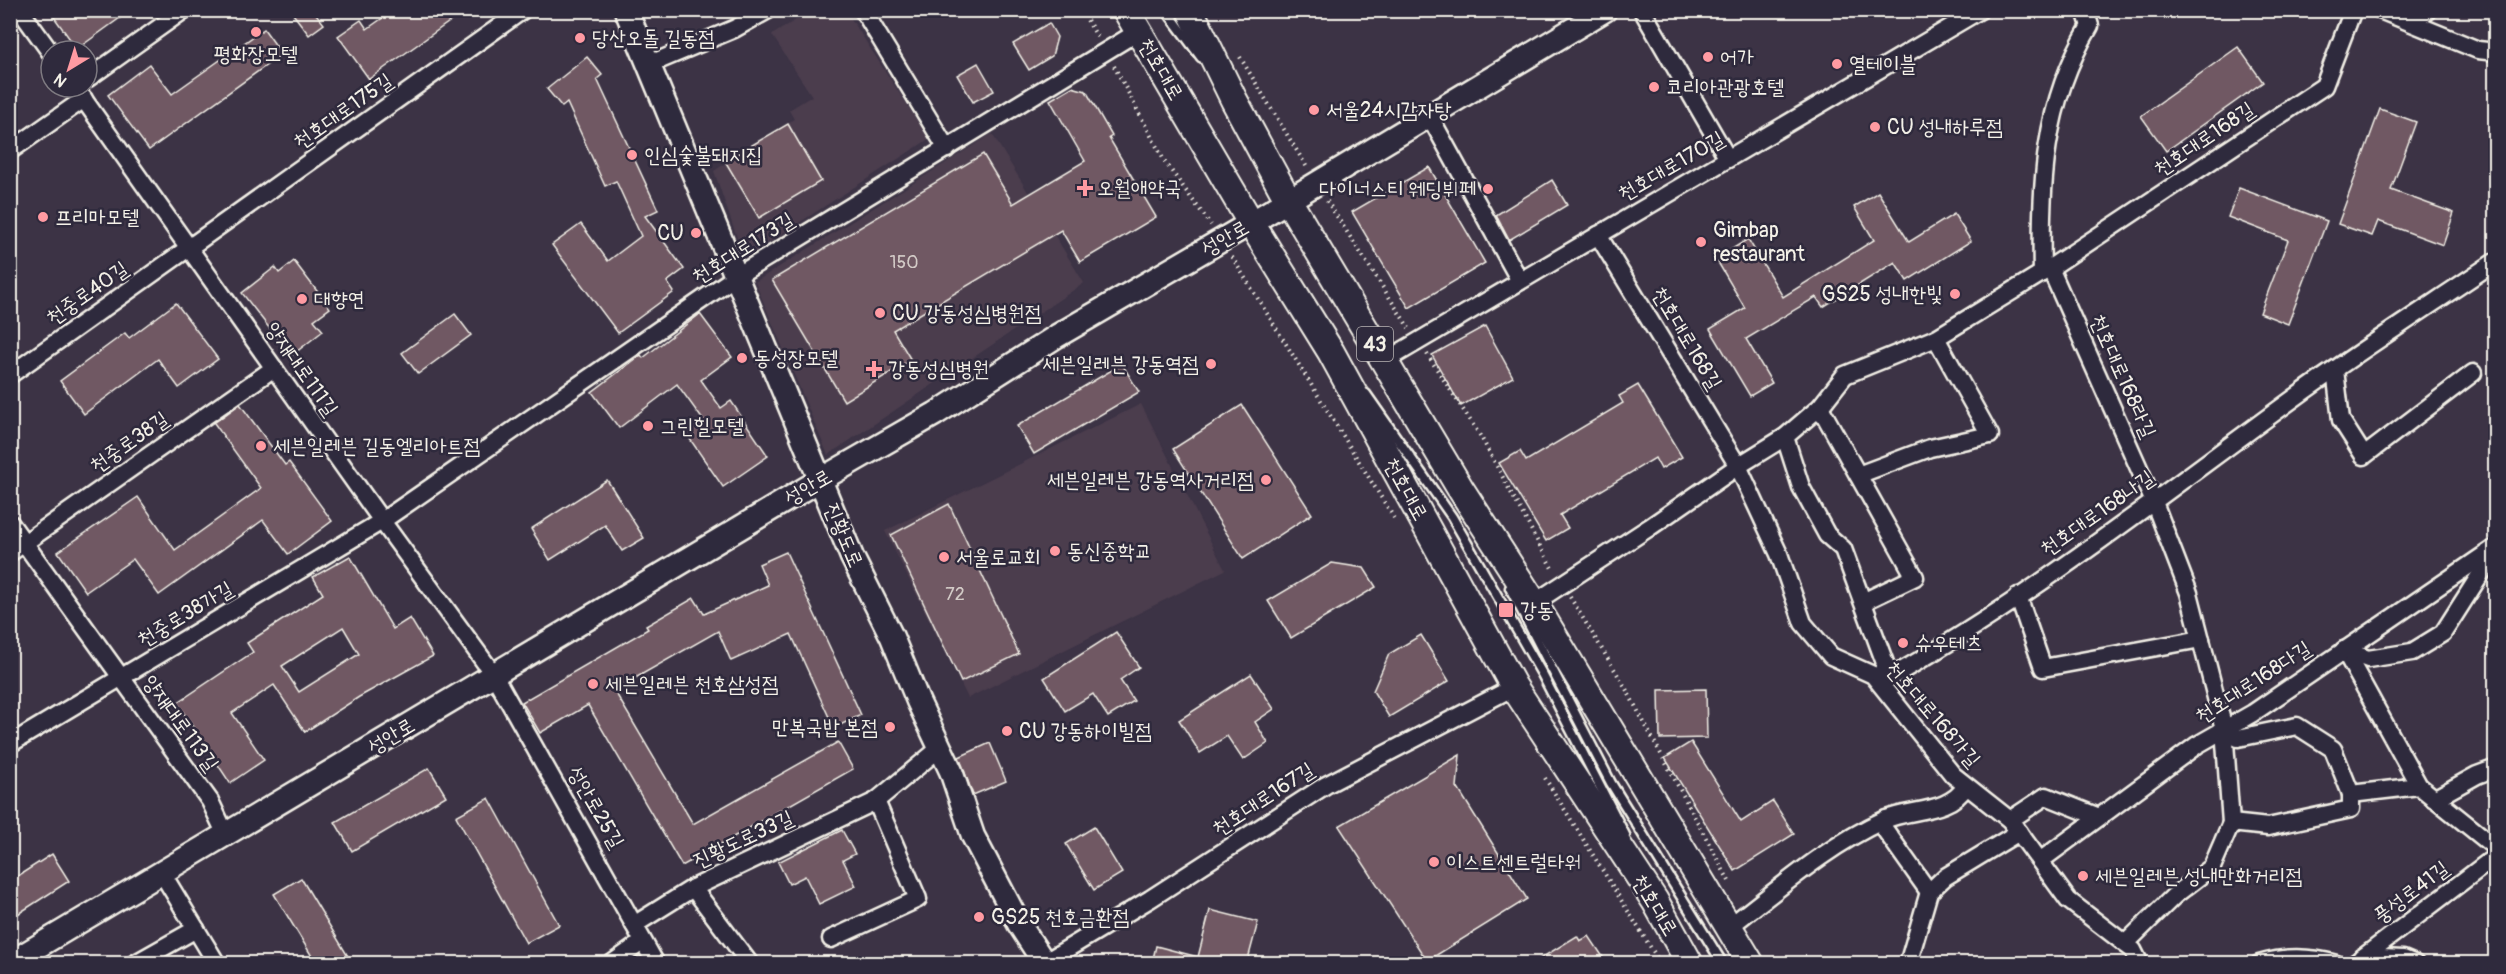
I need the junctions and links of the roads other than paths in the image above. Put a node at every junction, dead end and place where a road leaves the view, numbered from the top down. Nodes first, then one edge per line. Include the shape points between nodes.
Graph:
1 (20, 10) edge
2 (184, 10) edge
3 (523, 10) edge
4 (626, 10) edge
5 (768, 10) edge
6 (863, 10) edge
7 (1166, 10) edge
8 (1190, 10) edge
9 (1605, 10) edge
10 (1642, 10) edge
11 (1980, 10) edge
12 (2085, 10) edge
13 (2353, 10) edge
14 (2380, 10) edge
15 (2429, 10) edge
16 (1132, 21) edge
17 (2410, 22) junction
18 (41, 39) edge
19 (2496, 52) edge
20 (648, 65) junction
21 (99, 70) edge
22 (67, 99) edge
23 (83, 99) edge
24 (1234, 100) junction
25 (1429, 115) junction
26 (947, 149) junction
27 (10, 151) edge
28 (1728, 159) junction
29 (1288, 200) junction
30 (1251, 223) junction
31 (1598, 235) junction
32 (189, 248) junction
33 (2496, 261) edge
34 (2046, 271) junction
35 (735, 277) junction
36 (1520, 281) junction
37 (1936, 338) junction
38 (1331, 352) junction
39 (1385, 361) junction
40 (274, 368) junction
41 (2335, 370) junction
42 (2473, 373) dead end
43 (10, 375) edge
44 (1820, 407) junction
45 (1785, 437) junction
46 (1738, 466) junction
47 (1858, 475) junction
48 (820, 480) junction
49 (1460, 488) junction
50 (2154, 502) junction
51 (382, 521) junction
52 (10, 523) edge
53 (25, 543) junction
54 (2496, 549) edge
55 (10, 553) edge
56 (1501, 568) dead end
57 (1506, 579) dead end
58 (2018, 596) junction
59 (1863, 602) junction
60 (1534, 603) junction
61 (2201, 639) junction
62 (2344, 651) junction
63 (494, 675) junction
64 (122, 679) junction
65 (1880, 683) junction
66 (1514, 687) junction
67 (2224, 729) junction
68 (10, 744) edge
69 (940, 748) junction
70 (2496, 768) edge
71 (1966, 786) junction
72 (2419, 786) junction
73 (2351, 794) junction
74 (2434, 799) junction
75 (876, 801) junction
76 (2099, 817) junction
77 (1887, 819) junction
78 (2230, 823) junction
79 (2014, 826) junction
80 (226, 835) junction
81 (2496, 848) edge
82 (2496, 856) edge
83 (2040, 861) junction
84 (162, 873) junction
85 (693, 888) junction
86 (1929, 892) junction
87 (1654, 901) junction
88 (634, 926) junction
89 (1729, 927) junction
90 (196, 929) junction
91 (831, 939) dead end
92 (642, 942) junction
93 (2125, 944) junction
94 (2358, 960) edge
95 (10, 963) edge
96 (134, 963) edge
97 (217, 963) edge
98 (611, 963) edge
99 (656, 963) edge
100 (750, 963) edge
101 (1044, 963) edge
102 (1690, 963) edge
103 (1723, 963) edge
104 (1751, 963) edge
105 (1908, 963) edge
106 (2140, 963) edge
107 (2259, 963) edge
108 (2337, 963) edge
109 (2415, 963) edge

1 - 18 street
2 - 21 street
3 - 32 street, 천호대로175길
4 - 20 street, 진황도로
5 - 20 street via 734,29
6 - 26 street
7 - 24 lane
8 - 24 main road, 43
9 - 25 street, 성안로
10 - 28 street
11 - 28 street, 천호대로170길
12 - 34 street via 2090,26 2073,55 2060,90 2046,149 2040,210
13 - 34 street, 천호대로168길 via 2324,86
14 - 17 street
15 - 17 street
16 - 26 street, 천호대로173길 via 1106,51
16 - 30 main road, 천호대로 / 43
17 - 19 street via 2478,50
20 - 35 street, 진황도로
22 - 27 street
23 - 32 street, 양재대로111길
24 - 29 main road, 43
25 - 29 street, 성안로
25 - 36 street
26 - 35 street, 천호대로173길
28 - 31 street, 천호대로170길
29 - 30 street, 성안로
29 - 39 main road, 43
30 - 38 main road, 천호대로 / 43
30 - 48 street, 성안로
31 - 36 street, 천호대로170길
31 - 46 street, 천호대로168길
32 - 40 street, 양재대로111길
32 - 43 street, 천중로40길
33 - 41 street, 천호대로168나길
34 - 37 street, 천호대로168길
34 - 50 street, 천호대로168라길
35 - 48 street, 진황도로
35 - 51 street, 천호대로173길
36 - 39 street, 천호대로170길
37 - 44 street, 천호대로168길 via 1845,375
37 - 47 street via 1990,435 1930,448
38 - 66 main road, 천호대로 / 43
38 - 87 lane via 1375,404 1452,517 1611,804
39 - 49 main road, 43
40 - 51 street, 양재대로111길
40 - 53 street, 천중로38길
41 - 42 street via 2341,420 2364,456
41 - 50 street, 천호대로168나길
44 - 45 street, 천호대로168길
44 - 47 street
45 - 46 street, 천호대로168길
45 - 59 street via 1801,487 1827,535 1843,549
46 - 60 street, 천호대로168길
46 - 65 street, 천호대로168가길 via 1779,554 1803,622 1831,656 1873,675
47 - 59 street via 1915,577
48 - 63 street, 성안로
48 - 69 street, 진황도로
49 - 56 lane
49 - 60 main road
50 - 58 street, 천호대로168나길
50 - 61 street, 천호대로168라길 via 2189,593
51 - 63 street, 양재대로111길
51 - 64 street, 천중로38가길
52 - 53 street, 양재대로113길
53 - 55 street, 천중로38길
53 - 64 street, 양재대로113길
54 - 62 street, 천호대로168다길
54 - 62 street via 2443,633 2412,652 2368,659
57 - 103 lane via 1611,783
58 - 61 street via 2043,668
58 - 65 street, 천호대로168나길 via 1944,647
59 - 65 street via 1885,663
60 - 89 main road
61 - 67 street, 천호대로168라길
62 - 67 street, 천호대로168다길
62 - 72 street
63 - 80 street, 성안로
63 - 88 street, 성안로25길
64 - 68 street, 천중로38가길
64 - 80 street, 양재대로113길 via 210,801
65 - 71 street, 천호대로168가길
66 - 87 main road, 천호대로 / 43
66 - 101 street, 천호대로167길 via 1326,785
67 - 73 street via 2238,738 2297,726 2333,749
67 - 76 street, 천호대로168다길
67 - 78 street, 천호대로168라길
69 - 75 street, 진황도로33길
69 - 101 street, 진황도로 via 973,836
70 - 74 street
71 - 77 street via 1960,796 1941,806
71 - 79 street, 천호대로168가길
72 - 73 street
72 - 74 street
73 - 78 street via 2351,809 2268,827
74 - 81 street
75 - 85 street, 진황도로33길
75 - 91 street via 918,899
76 - 79 street via 2046,796
76 - 83 street, 천호대로168다길
77 - 86 street via 1883,827
77 - 89 street via 1844,841
78 - 93 street, 천호대로168라길 via 2212,867
79 - 83 street, 천호대로168가길
79 - 86 street
80 - 84 street, 성안로
82 - 94 street, 풍성로41길
83 - 93 street, 천호대로168가길 via 2068,900
84 - 90 street
84 - 95 street, 성안로
85 - 88 street, 진황도로33길
85 - 100 street
86 - 105 street
87 - 102 main road, 천호대로 / 43
88 - 92 street, 성안로25길
89 - 104 main road
90 - 96 street
90 - 97 street
92 - 98 street
92 - 99 street, 성안로25길
93 - 106 street, 천호대로168가길
94 - 109 street via 2403,959
107 - 108 street via 2316,958

